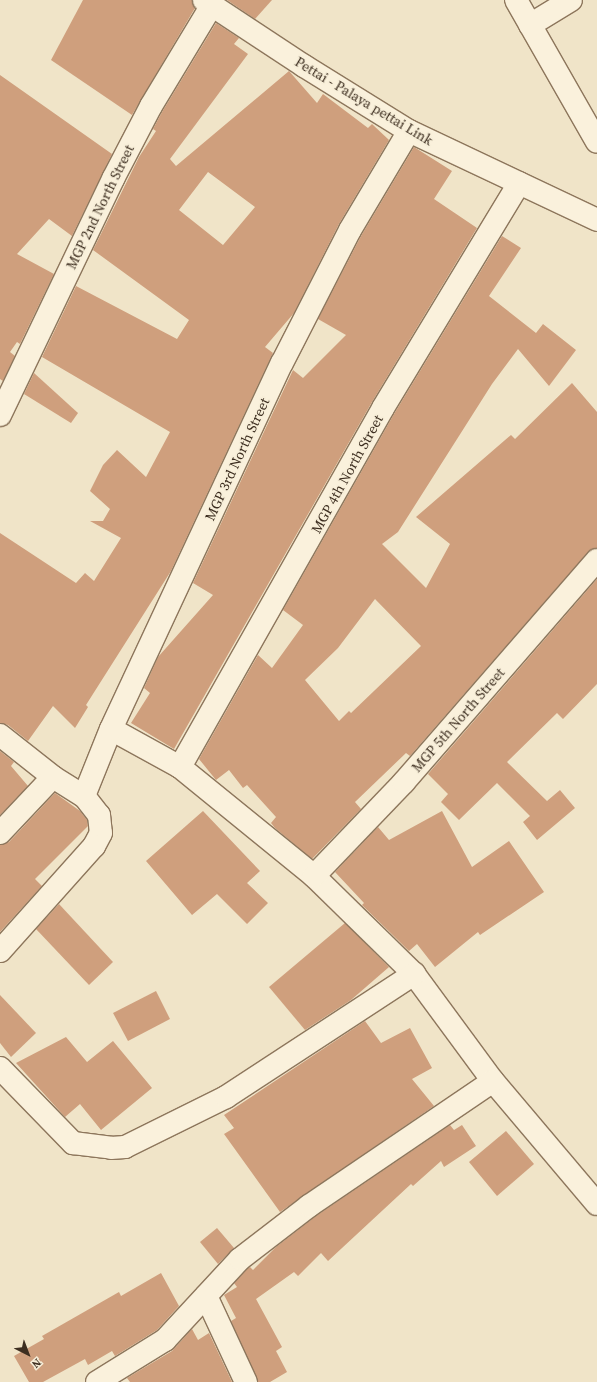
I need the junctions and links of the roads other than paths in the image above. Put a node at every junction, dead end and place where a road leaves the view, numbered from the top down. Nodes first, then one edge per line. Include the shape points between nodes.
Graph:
1 (516, 0) edge
2 (571, 0) edge
3 (208, 3) edge
4 (530, 25) junction
5 (409, 131) junction
6 (597, 142) edge
7 (519, 183) junction
8 (597, 220) edge
9 (0, 415) edge
10 (597, 560) edge
11 (111, 729) junction
12 (0, 735) edge
13 (180, 767) junction
14 (53, 777) junction
15 (84, 796) junction
16 (0, 833) edge
17 (314, 876) junction
18 (0, 951) edge
19 (414, 974) junction
20 (0, 1068) edge
21 (493, 1081) junction
22 (597, 1204) edge
23 (206, 1296) junction
24 (96, 1382) edge
25 (246, 1382) edge

1 - 4 street
2 - 4 street
3 - 5 street, Pettai - Palaya pettai Link
3 - 9 street, MGP 2nd North Street via 116,172
4 - 6 street
5 - 7 street, Pettai - Palaya pettai Link
5 - 11 street, MGP 3rd North Street via 350,230 282,362
7 - 8 street, Pettai - Palaya pettai Link
7 - 13 street, MGP 4th North Street via 383,408
10 - 17 street, MGP 5th North Street via 404,782
11 - 13 street
11 - 15 street, MGP 3rd North Street
12 - 14 street
13 - 17 street
14 - 15 street
14 - 16 street
15 - 18 street via 99,815 101,833 94,846
17 - 19 street
19 - 20 street via 226,1096 125,1147 111,1148 72,1143
19 - 21 street
21 - 22 street
21 - 23 street via 309,1206 240,1259
23 - 24 street via 165,1340
23 - 25 street

